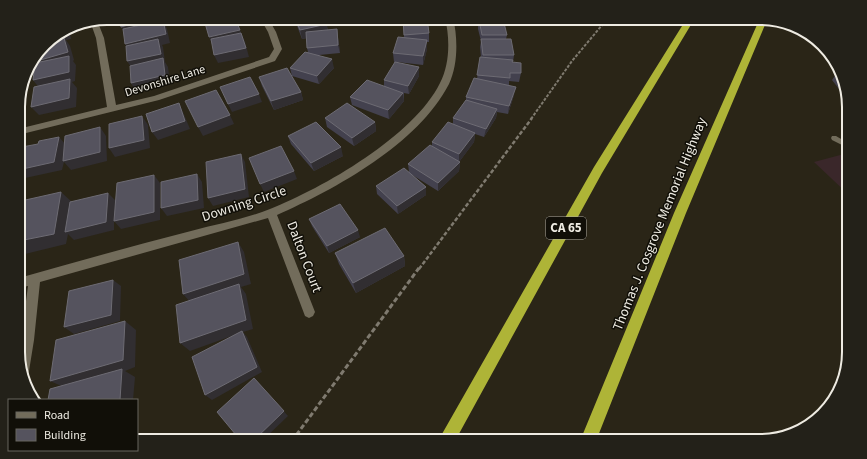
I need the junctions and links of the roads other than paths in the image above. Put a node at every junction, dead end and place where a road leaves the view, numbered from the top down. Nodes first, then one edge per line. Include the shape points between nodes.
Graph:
1 (268, 25) edge
2 (451, 25) edge
3 (687, 25) edge
4 (760, 25) edge
5 (96, 26) edge
6 (112, 110) junction
7 (25, 130) edge
8 (834, 138) dead end
9 (842, 143) edge
10 (271, 213) junction
11 (35, 278) junction
12 (25, 281) edge
13 (309, 312) dead end
14 (25, 354) edge
15 (450, 434) edge
16 (591, 434) edge

1 - 6 street, Devonshire Lane via 278,49 272,59
2 - 10 street, Downing Circle via 452,58 444,83 428,109 399,137 357,169 314,194
3 - 15 highway, CA 65 via 598,170
4 - 16 highway, Thomas J. Cosgrove Memorial Highway via 680,213
5 - 6 street
6 - 7 street, Devonshire Lane
8 - 9 lane
10 - 11 street, Downing Circle
10 - 13 street, Dalton Court
11 - 12 street, Downing Circle
11 - 14 street

